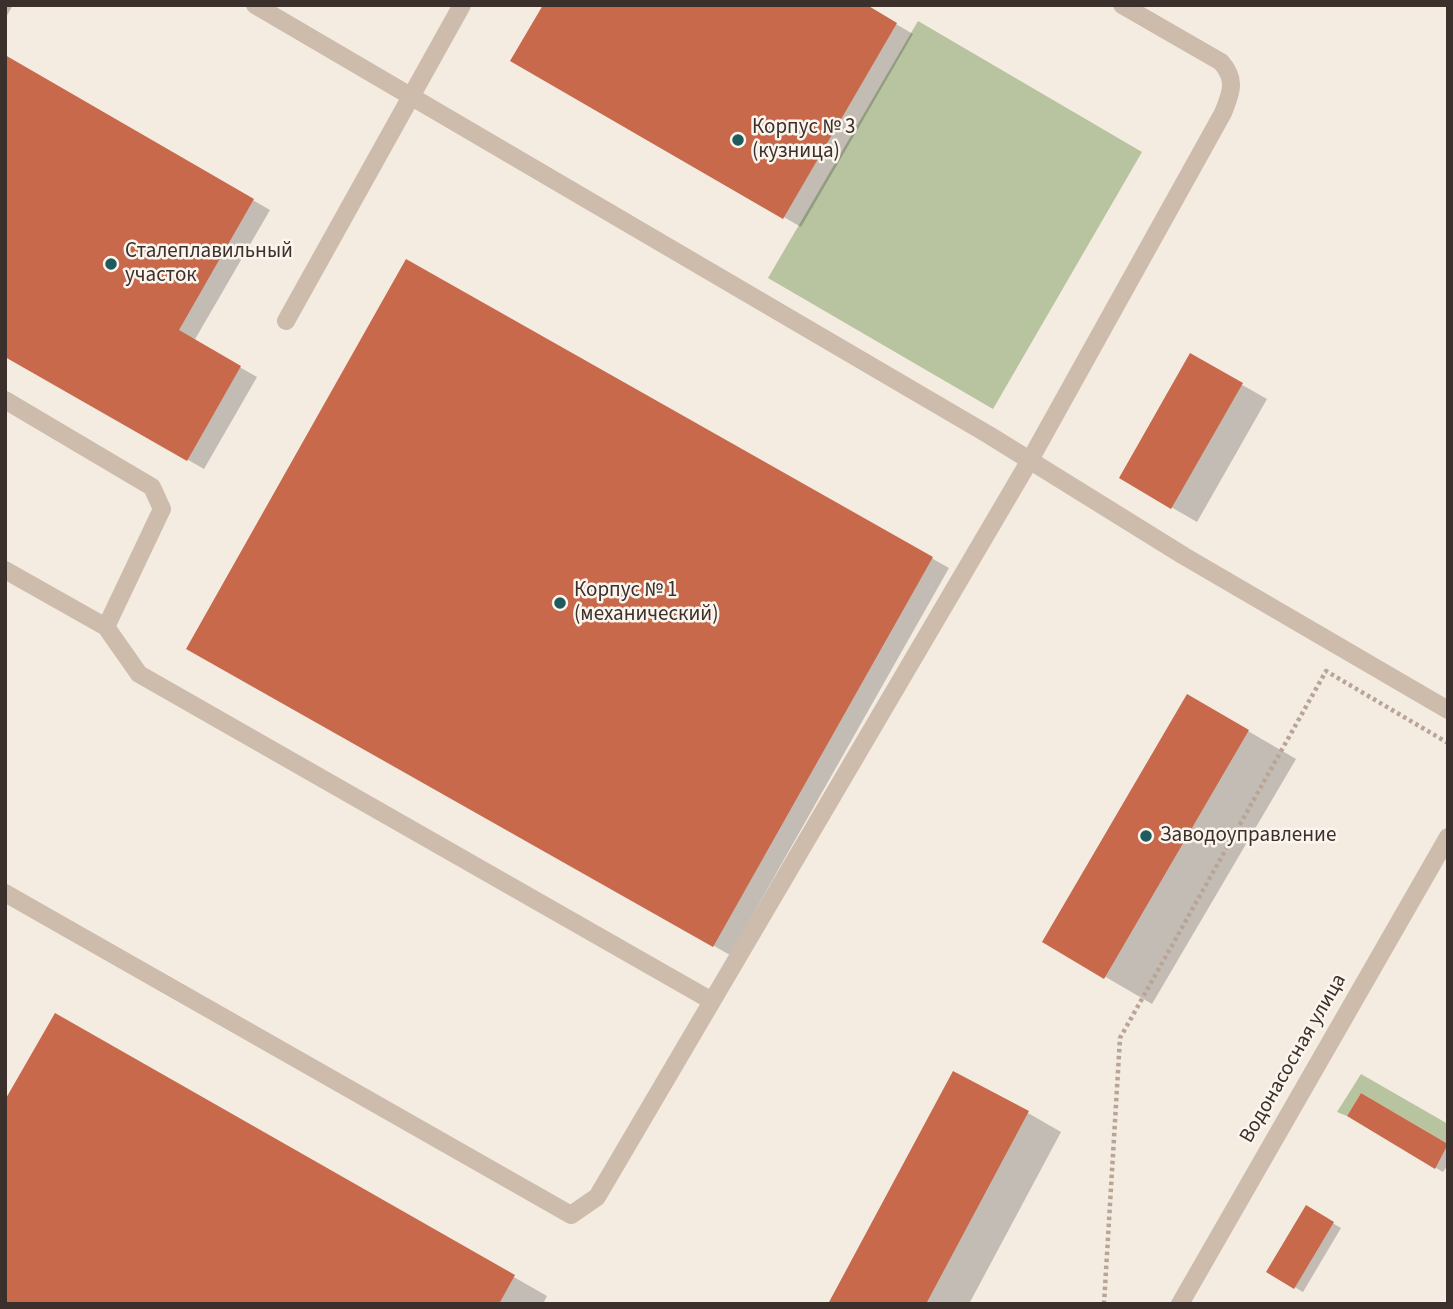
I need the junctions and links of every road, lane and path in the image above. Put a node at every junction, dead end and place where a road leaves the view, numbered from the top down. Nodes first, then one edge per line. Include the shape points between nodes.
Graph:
1 (255, 5) edge
2 (462, 5) edge
3 (1122, 5) edge
4 (411, 99) junction
5 (286, 321) dead end
6 (5, 400) edge
7 (1030, 460) junction
8 (5, 570) edge
9 (106, 626) junction
10 (1448, 710) edge
11 (1448, 743) edge
12 (1448, 837) edge
13 (5, 894) edge
14 (712, 1000) junction
15 (1104, 1304) edge
16 (1180, 1304) edge

1 - 4 street
2 - 4 street
3 - 7 street via 1221,62 1233,85 1223,113
4 - 5 street
4 - 7 street
6 - 9 street via 152,487 162,509
7 - 10 street
7 - 14 street
8 - 9 street
9 - 14 street via 139,674
11 - 15 path via 1326,671 1120,1038
12 - 16 street, Водонасосная улица
13 - 14 street via 571,1216 597,1197

